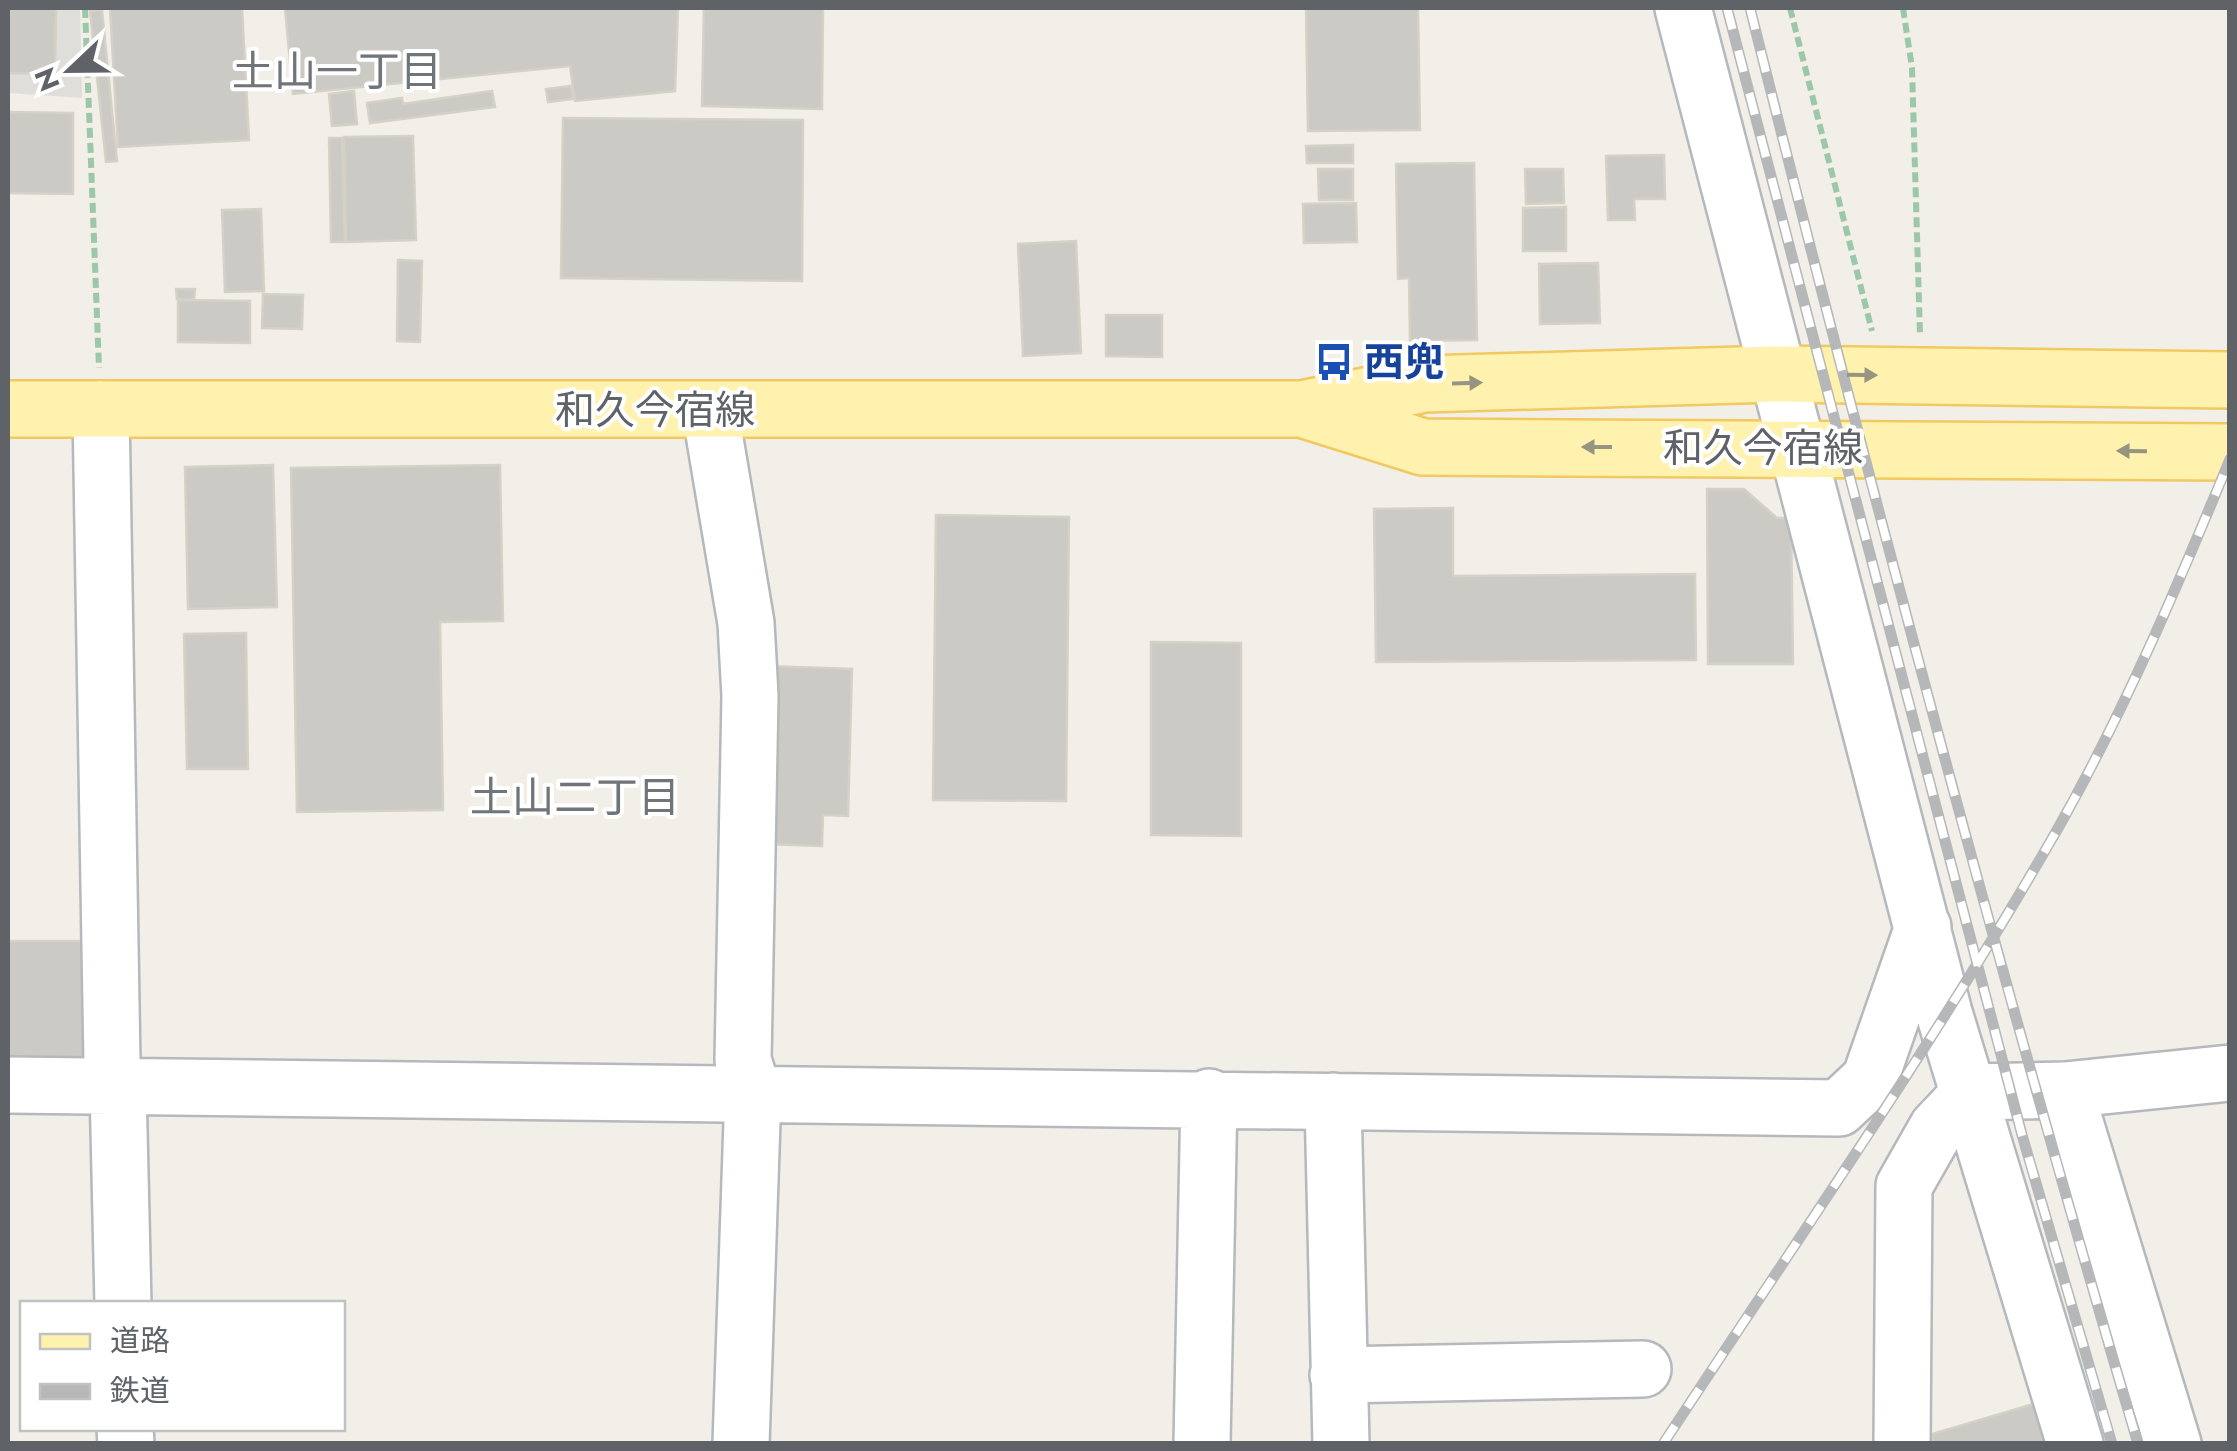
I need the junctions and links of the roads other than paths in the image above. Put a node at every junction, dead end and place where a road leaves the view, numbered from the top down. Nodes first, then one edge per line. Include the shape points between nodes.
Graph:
1 (1683, 8) edge
2 (1774, 374) junction
3 (2230, 380) edge
4 (8, 409) edge
5 (101, 410) junction
6 (710, 410) junction
7 (1302, 410) junction
8 (1794, 448) junction
9 (2230, 452) edge
10 (1923, 928) junction
11 (2230, 1073) edge
12 (8, 1084) edge
13 (118, 1086) junction
14 (2065, 1090) junction
15 (753, 1092) junction
16 (1971, 1092) junction
17 (1209, 1097) junction
18 (1333, 1101) junction
19 (123, 1301) edge
20 (1643, 1369) dead end
21 (1338, 1376) junction
22 (741, 1444) edge
23 (1202, 1444) edge
24 (1341, 1444) edge
25 (1902, 1444) edge
26 (2074, 1444) edge
27 (2173, 1444) edge

1 - 2 street
2 -> 3 main road, 和久今宿線
7 -> 2 main road, 和久今宿線 via 1424,384
2 - 8 street
4 - 5 main road, 和久今宿線
5 - 6 main road, 和久今宿線
5 - 13 street via 112,1063
6 - 7 main road, 和久今宿線
6 - 15 street via 746,623 744,1060
8 -> 7 main road, 和久今宿線 via 1423,447
9 -> 8 main road, 和久今宿線
8 - 10 street
10 - 16 street
10 - 18 street via 1870,1080 1839,1108
11 - 14 street
12 - 13 street
13 - 15 street
13 - 19 street
14 - 16 street
14 - 27 street
15 - 17 street
15 - 22 street
16 - 25 street via 1937,1128 1904,1186
16 - 26 street
17 - 18 street
17 - 23 street
18 - 21 street
20 - 21 street
21 - 24 street

